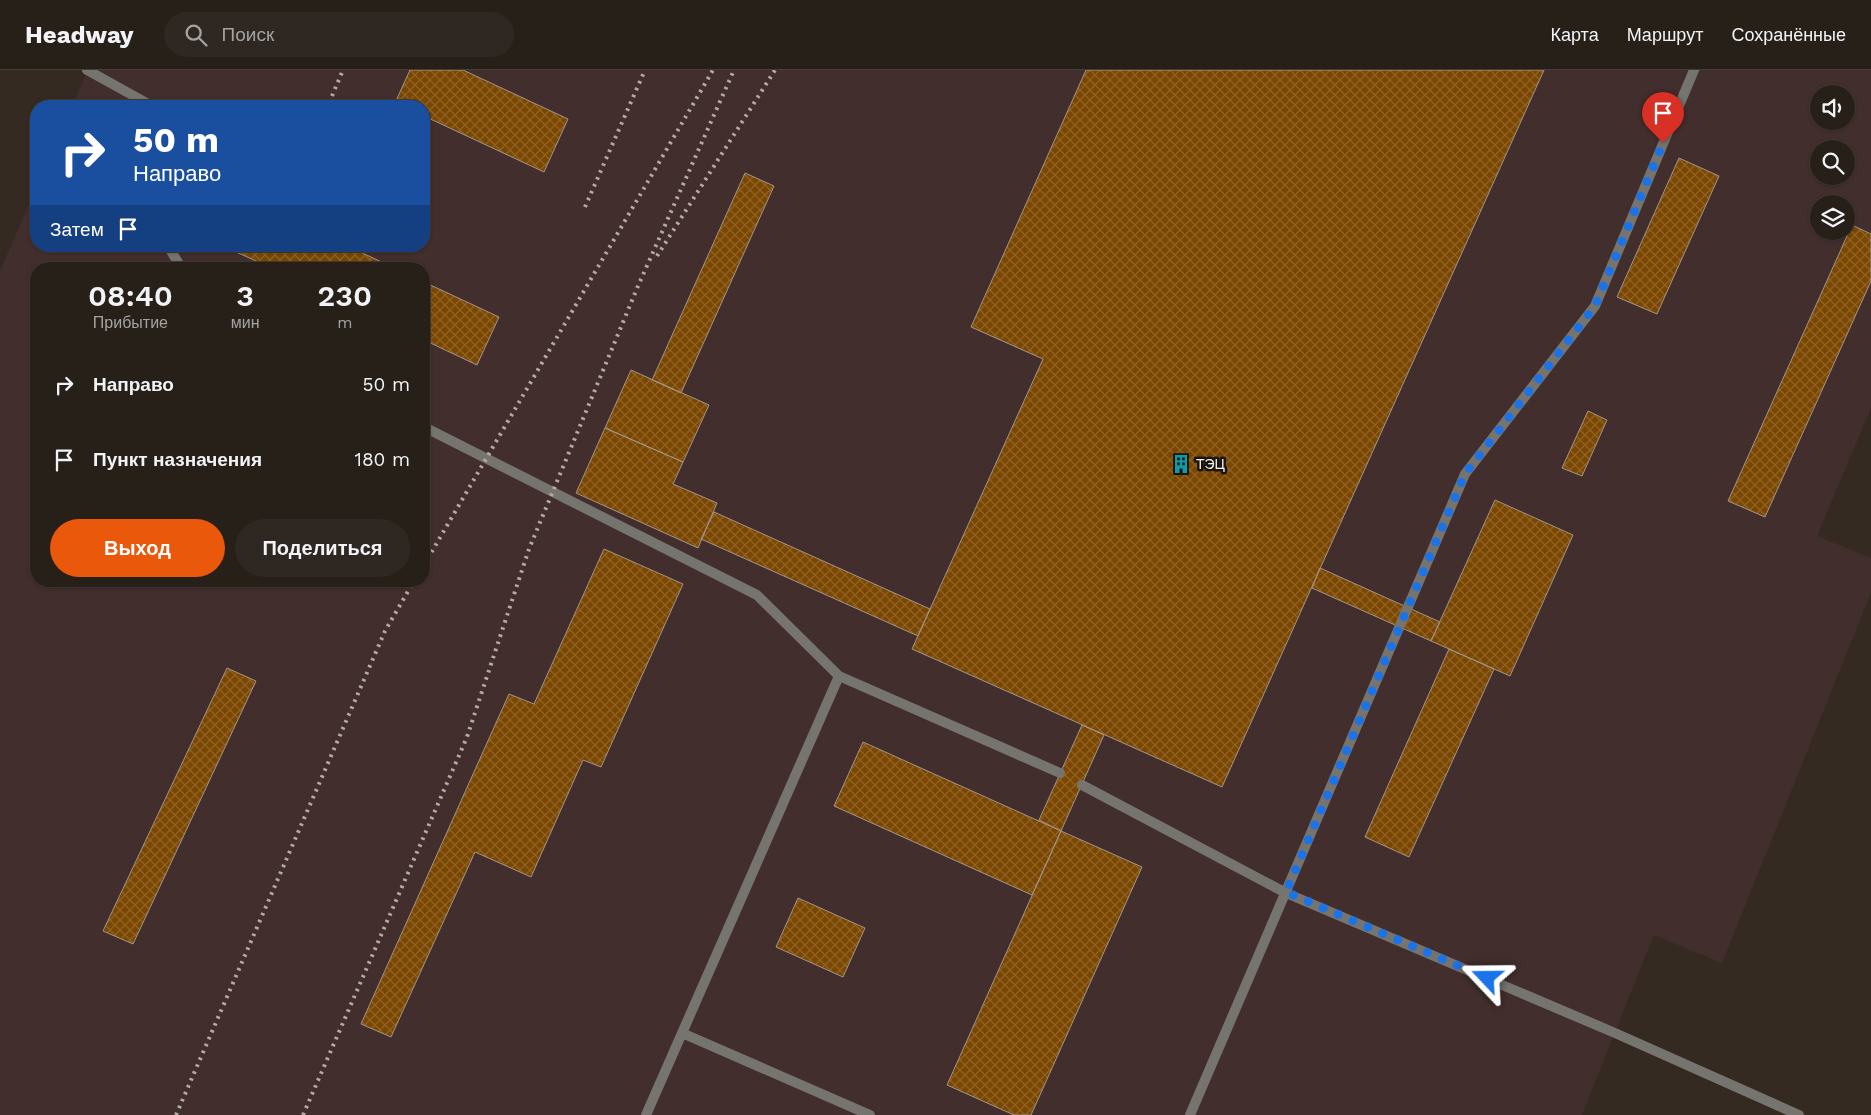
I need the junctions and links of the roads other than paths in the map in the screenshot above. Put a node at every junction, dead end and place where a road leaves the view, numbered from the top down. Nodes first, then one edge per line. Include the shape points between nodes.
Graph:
1 (87, 70) edge
2 (1694, 70) edge
3 (141, 100) edge
4 (430, 430) edge
5 (839, 676) junction
6 (1060, 773) dead end
7 (1082, 785) dead end
8 (1286, 892) junction
9 (682, 1033) junction
10 (646, 1115) edge
11 (870, 1115) edge
12 (1190, 1115) edge
13 (1799, 1115) edge

1 - 3 lane
2 - 8 lane via 1595,306 1465,474
4 - 5 lane via 757,595
5 - 6 lane
5 - 9 lane
7 - 8 lane
8 - 12 lane
8 - 13 lane
9 - 10 lane
9 - 11 lane

